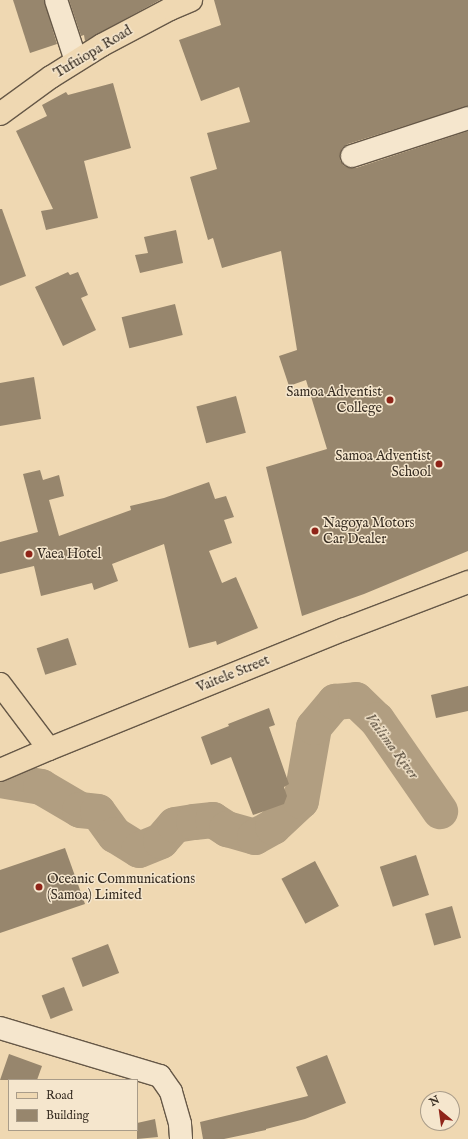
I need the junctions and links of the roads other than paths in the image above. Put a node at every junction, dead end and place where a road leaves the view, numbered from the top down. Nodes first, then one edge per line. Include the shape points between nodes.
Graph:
1 (56, 0) edge
2 (191, 0) edge
3 (76, 61) junction
4 (0, 114) edge
5 (468, 118) edge
6 (352, 156) dead end
7 (468, 582) edge
8 (0, 684) edge
9 (42, 751) junction
10 (0, 770) edge
11 (0, 1028) edge
12 (181, 1139) edge

1 - 3 street
2 - 3 main road, Tufuiopa Road via 135,27
3 - 4 main road, Tufuiopa Road
5 - 6 street
7 - 9 main road, Vaitele Street
8 - 9 main road
9 - 10 main road, Vaitele Street
11 - 12 street via 160,1076 171,1092 180,1124

